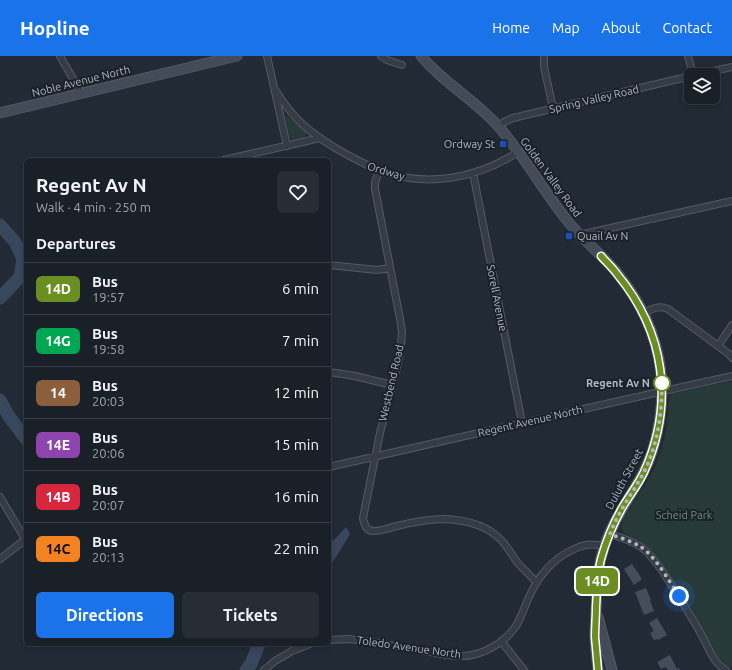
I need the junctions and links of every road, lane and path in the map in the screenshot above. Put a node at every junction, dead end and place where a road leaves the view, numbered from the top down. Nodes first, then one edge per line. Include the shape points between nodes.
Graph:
1 (60, 56) edge
2 (233, 56) edge
3 (267, 56) edge
4 (380, 56) edge
5 (421, 56) edge
6 (544, 56) edge
7 (688, 56) edge
8 (402, 65) dead end
9 (732, 67) edge
10 (690, 68) edge
11 (720, 70) edge
12 (684, 78) edge
13 (276, 91) junction
14 (81, 93) junction
15 (553, 108) junction
16 (0, 113) edge
17 (498, 126) junction
18 (320, 138) junction
19 (287, 146) junction
20 (518, 152) junction
21 (233, 158) edge
22 (379, 170) junction
23 (473, 174) junction
24 (732, 201) edge
25 (579, 235) junction
26 (331, 265) edge
27 (390, 268) junction
28 (643, 313) junction
29 (732, 325) edge
30 (718, 346) junction
31 (732, 358) edge
32 (331, 372) edge
33 (732, 376) edge
34 (392, 385) junction
35 (662, 391) junction
36 (522, 423) junction
37 (375, 456) junction
38 (331, 467) edge
39 (0, 497) edge
40 (610, 534) junction
41 (24, 536) edge
42 (24, 541) edge
43 (605, 546) junction
44 (0, 559) edge
45 (536, 582) junction
46 (596, 610) junction
47 (331, 640) edge
48 (501, 641) junction
49 (305, 646) edge
50 (264, 670) edge
51 (524, 670) edge
52 (598, 670) edge
53 (612, 670) edge
54 (726, 670) edge

1 - 14 street
2 - 14 street, Noble Avenue North
3 - 13 street, Ordway
4 - 8 street
5 - 17 street, Golden Valley Road
6 - 15 street
7 - 10 street
9 - 11 street
12 - 15 street, Spring Valley Road
13 - 18 street, Ordway via 297,120
13 - 19 street, Ordway
14 - 16 street, Noble Avenue North
15 - 17 street, Spring Valley Road via 514,118
17 - 20 street, Golden Valley Road
18 - 19 street
18 - 22 street, Ordway via 354,159
19 - 21 street
20 - 23 street, Ordway via 501,163
20 - 25 street, Golden Valley Road
22 - 23 street, Ordway via 423,179
22 - 27 street, Westbend Road via 375,189
23 - 36 street, Sorell Avenue
24 - 25 street
25 - 28 street, Golden Valley Road via 617,272
26 - 27 street via 377,270
27 - 34 street, Westbend Road via 402,332 399,359
28 - 30 street via 656,307 668,308
28 - 35 street, Duluth Street via 656,348
29 - 30 street
30 - 31 street
32 - 34 street
33 - 35 street, Regent Avenue North
34 - 37 street, Westbend Road
35 - 36 street, Regent Avenue North
35 - 40 street, Duluth Street via 662,405 652,451 643,474
36 - 37 street, Regent Avenue North
37 - 38 street, Regent Avenue North
37 - 45 street, Westbend Road via 364,518 366,529 373,532 411,522 446,519 480,526 501,540
39 - 41 street
40 - 43 street, Duluth Street
40 - 54 street via 640,546 652,557 691,615 714,658
42 - 44 street
43 - 45 street, Toledo Avenue North via 585,544 561,556
43 - 46 street, Duluth Street via 599,572
45 - 48 street, Toledo Avenue North via 515,627
46 - 52 street, Duluth Street
46 - 53 street, Duluth Street
47 - 48 street, Toledo Avenue North via 367,641 460,656 485,651
48 - 51 street
49 - 50 street via 292,651

